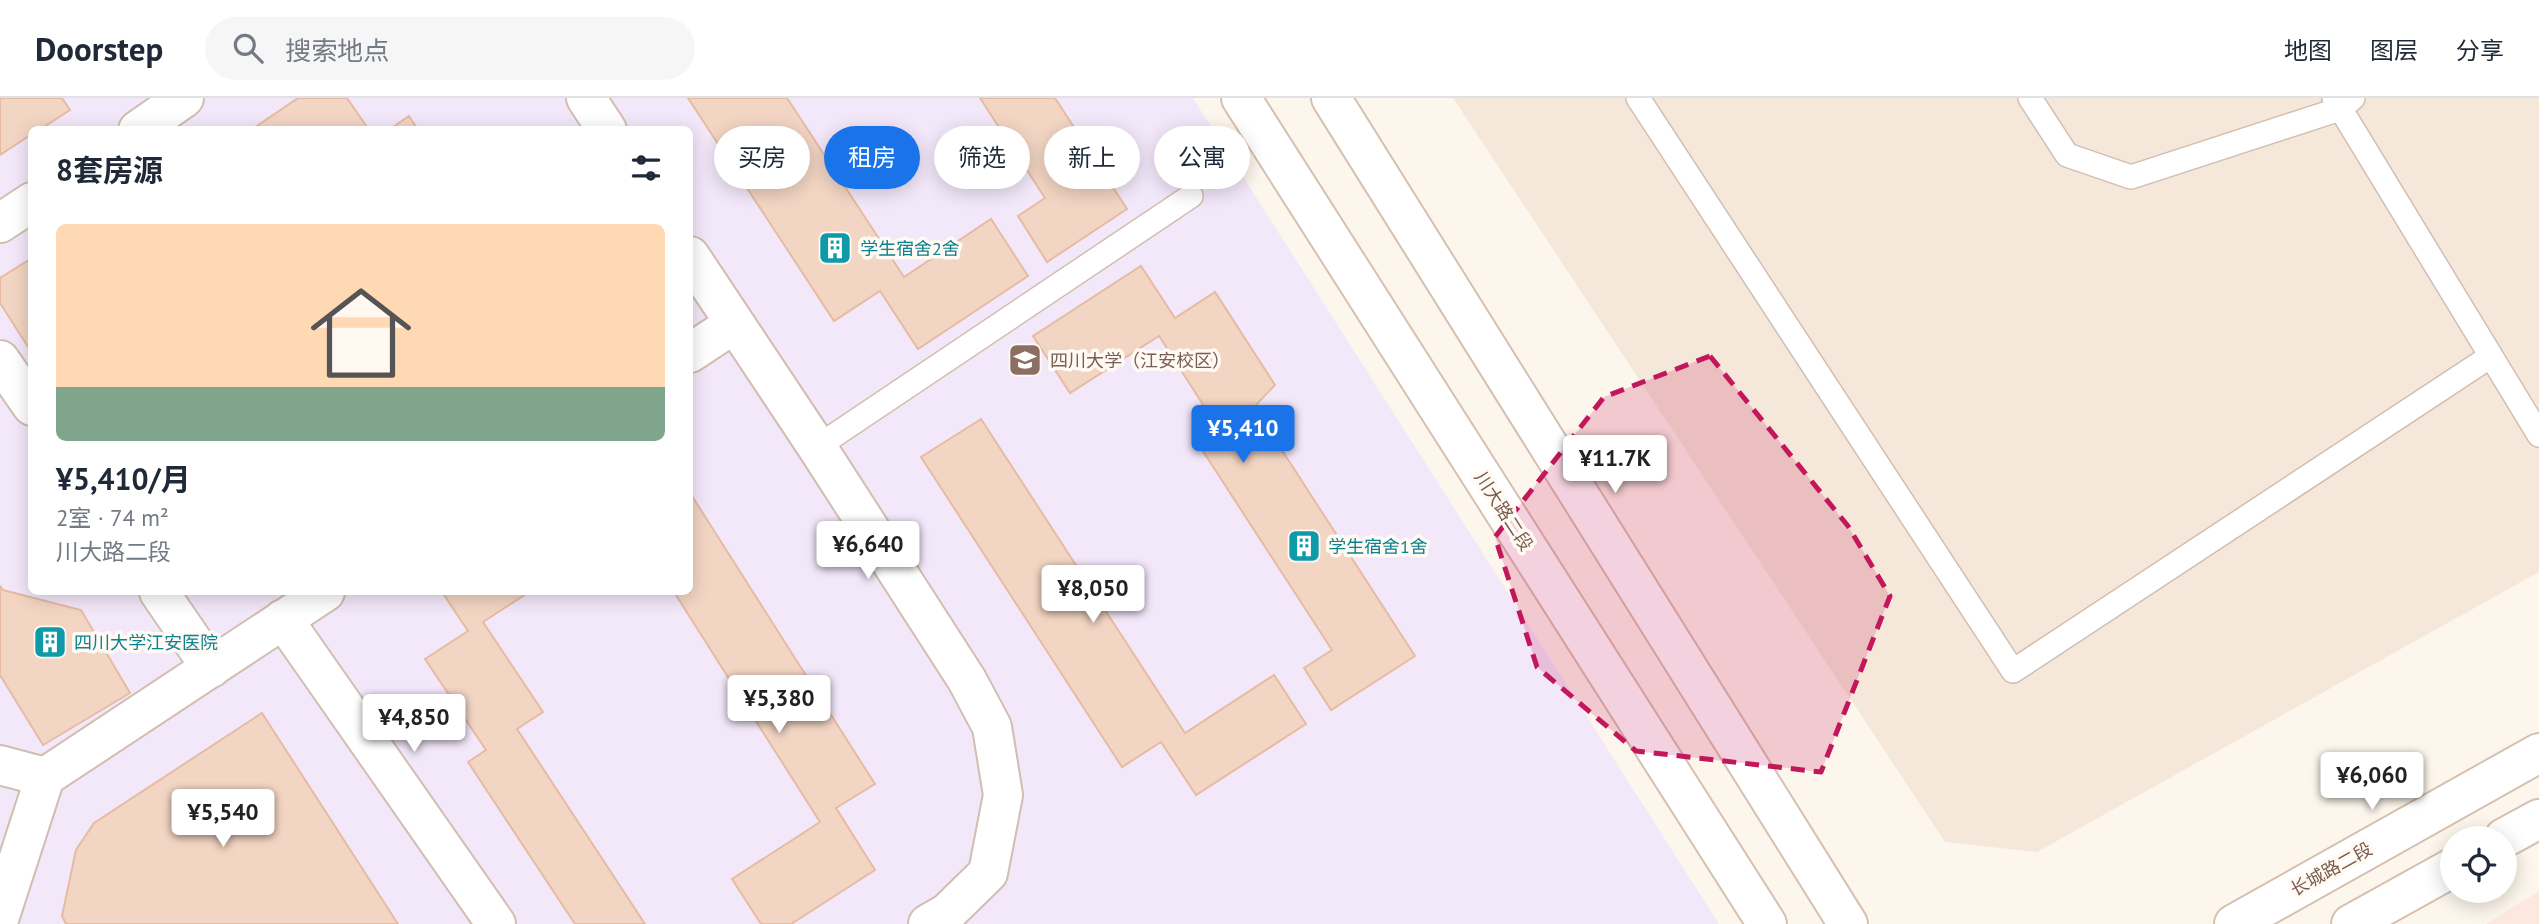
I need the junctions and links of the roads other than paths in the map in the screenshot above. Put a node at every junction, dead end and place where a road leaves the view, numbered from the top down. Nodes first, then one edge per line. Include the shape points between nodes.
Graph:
1 (184, 98) edge
2 (586, 98) edge
3 (1241, 98) edge
4 (1331, 98) edge
5 (1638, 98) edge
6 (2030, 98) edge
7 (2342, 102) edge
8 (144, 126) edge
9 (604, 126) edge
10 (1191, 197) dead end
11 (28, 204) edge
12 (0, 223) edge
13 (693, 261) edge
14 (734, 324) junction
15 (693, 351) edge
16 (2491, 356) junction
17 (0, 360) edge
18 (28, 399) edge
19 (2539, 435) edge
20 (817, 447) junction
21 (161, 595) edge
22 (320, 595) edge
23 (283, 619) junction
24 (211, 668) junction
25 (2539, 753) edge
26 (0, 765) edge
27 (46, 777) junction
28 (2539, 819) edge
29 (2517, 831) edge
30 (2440, 875) edge
31 (0, 916) edge
32 (496, 924) edge
33 (928, 924) edge
34 (1767, 924) edge
35 (1849, 924) edge
36 (2234, 924) edge
37 (2351, 924) edge

1 - 8 main road
2 - 9 main road
3 - 34 main road, 川大路二段
4 - 35 main road
5 - 16 lane via 2013,671
6 - 7 lane via 2067,155 2131,177
7 - 16 lane
10 - 20 lane
11 - 12 main road
13 - 14 main road
14 - 15 main road
14 - 20 main road
16 - 19 lane
17 - 18 main road
20 - 33 main road via 967,680 992,727 1003,795 988,873 947,913
21 - 24 main road
22 - 23 main road
23 - 24 main road
23 - 32 main road
24 - 27 main road
25 - 36 main road, 长城路二段
26 - 27 main road
27 - 31 main road
28 - 29 main road
30 - 37 main road

